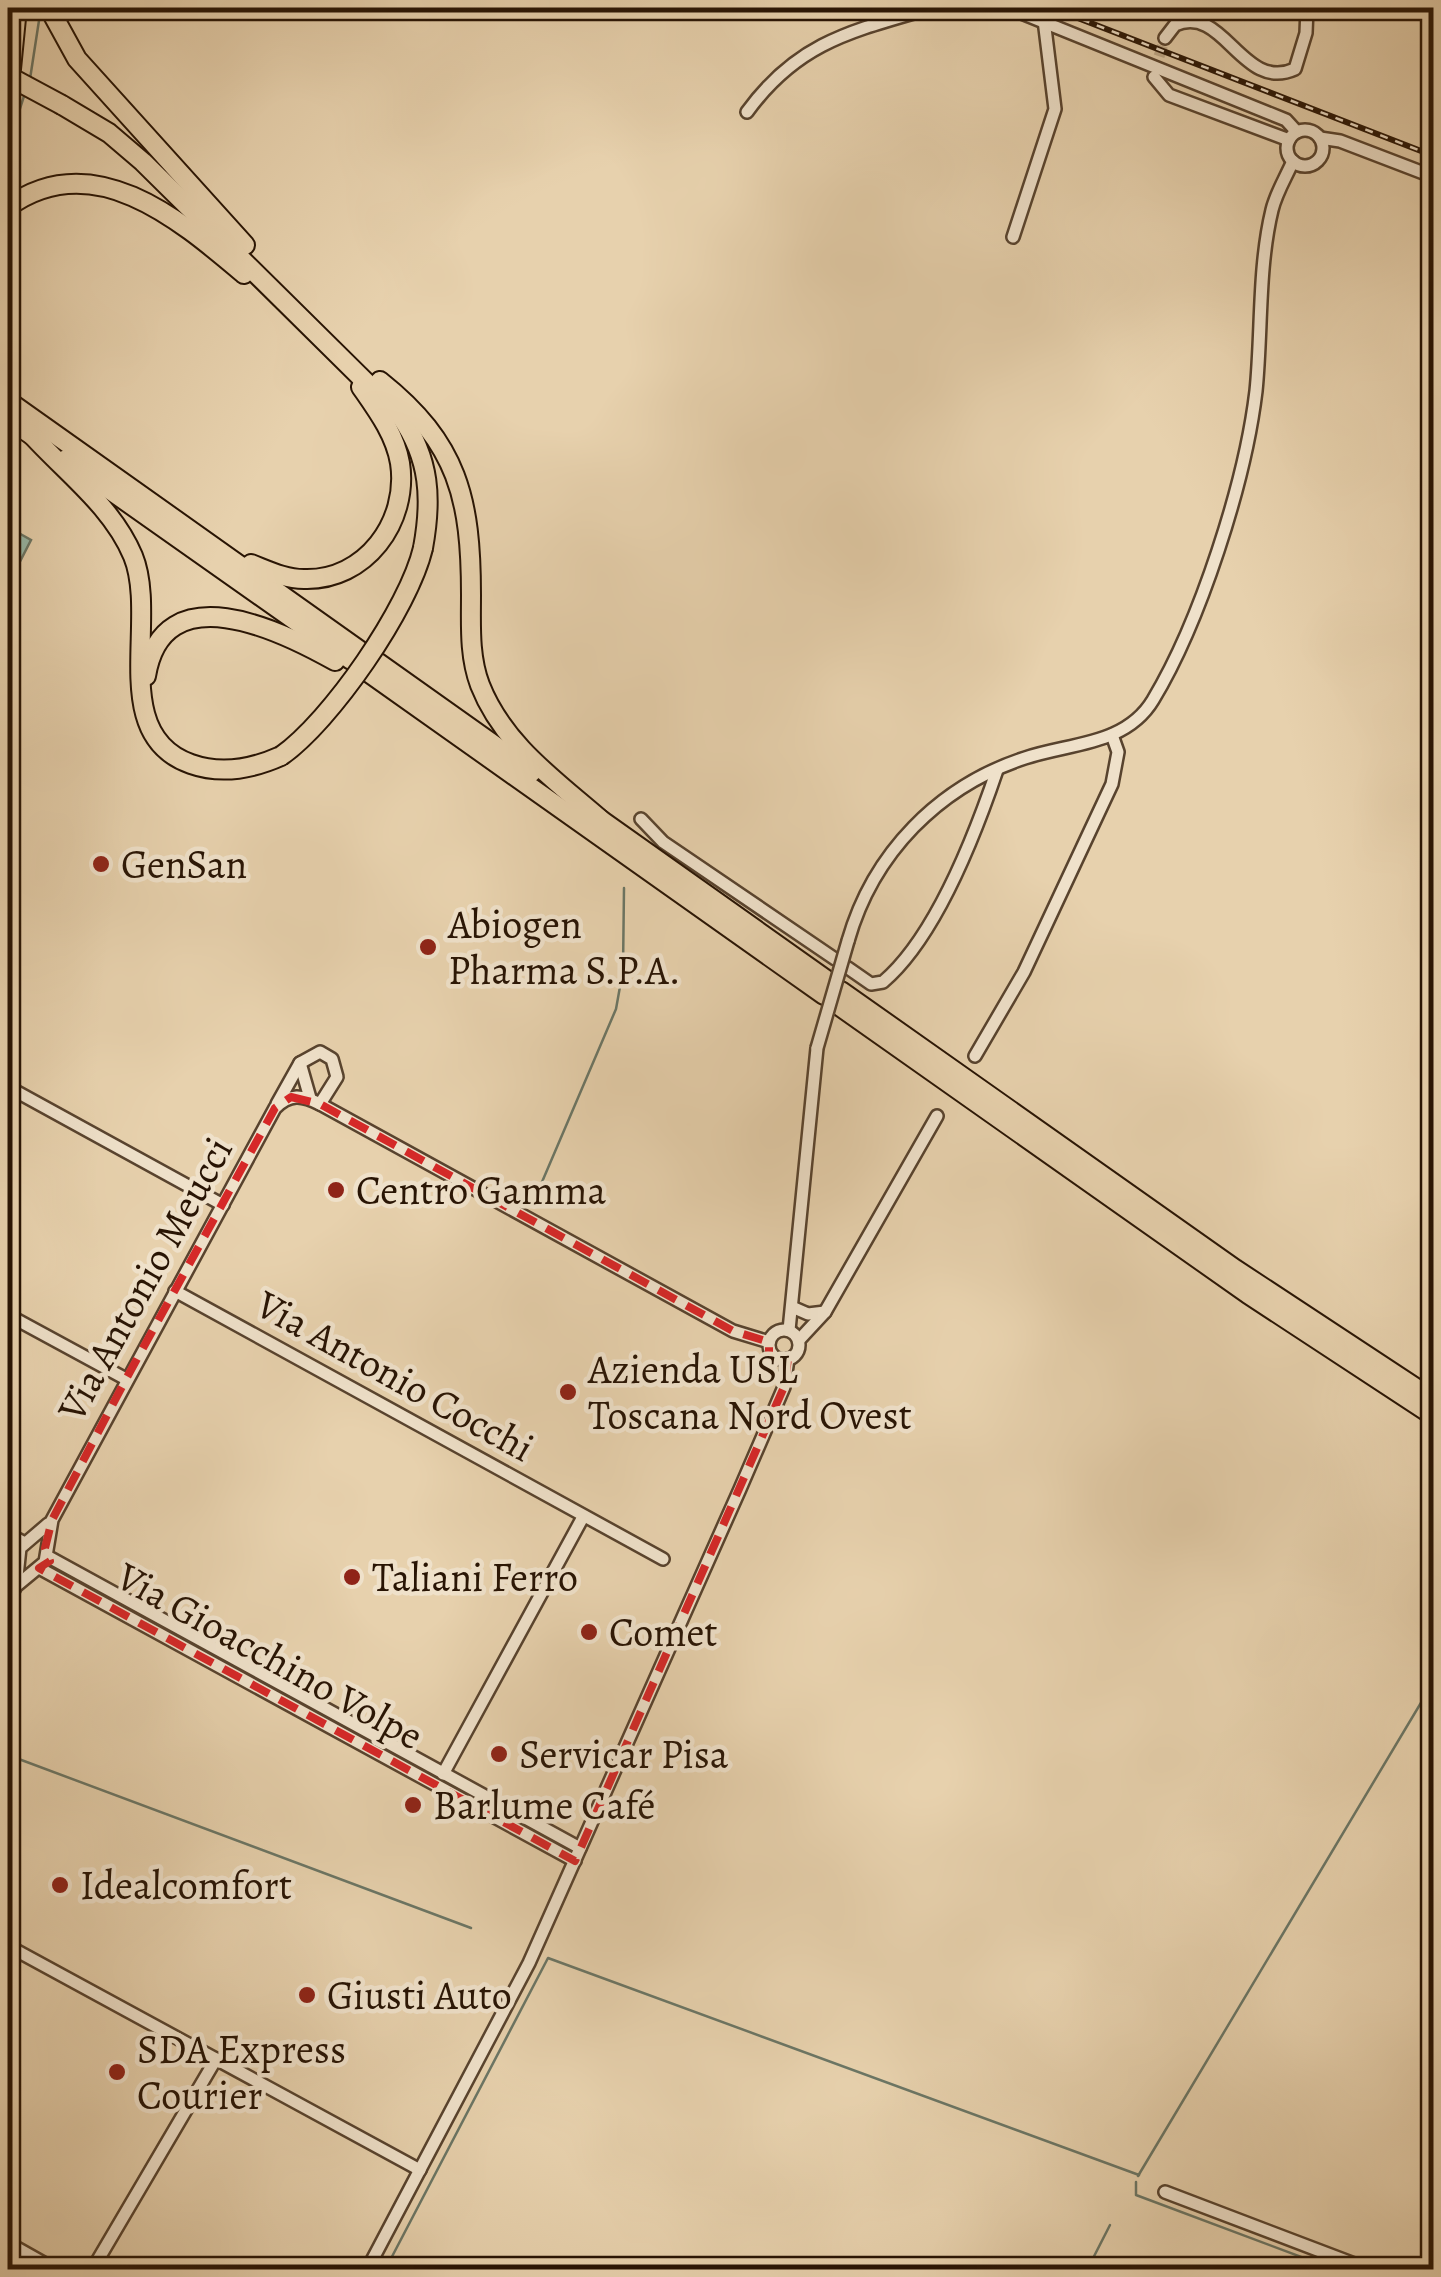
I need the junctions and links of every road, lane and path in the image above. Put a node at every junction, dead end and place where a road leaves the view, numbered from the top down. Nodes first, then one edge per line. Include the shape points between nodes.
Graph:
1 (16, 8) edge
2 (48, 8) edge
3 (931, 8) edge
4 (1009, 8) edge
5 (1307, 8) edge
6 (1044, 20) junction
7 (1165, 38) dead end
8 (1154, 77) dead end
9 (8, 79) edge
10 (747, 112) dead end
11 (1293, 136) junction
12 (1320, 138) junction
13 (1294, 161) junction
14 (1434, 177) edge
15 (8, 207) edge
16 (1012, 237) dead end
17 (294, 309) junction
18 (331, 346) junction
19 (12, 413) edge
20 (30, 434) junction
21 (200, 537) junction
22 (360, 664) junction
23 (142, 701) junction
24 (1112, 736) junction
25 (996, 770) junction
26 (641, 819) dead end
27 (601, 820) junction
28 (834, 959) dead end
29 (848, 968) dead end
30 (833, 993) junction
31 (974, 1056) dead end
32 (300, 1063) junction
33 (8, 1087) edge
34 (314, 1101) junction
35 (275, 1108) junction
36 (937, 1116) dead end
37 (222, 1204) junction
38 (175, 1291) junction
39 (792, 1307) junction
40 (825, 1312) junction
41 (8, 1315) edge
42 (788, 1330) junction
43 (799, 1340) junction
44 (769, 1342) junction
45 (788, 1360) junction
46 (126, 1379) junction
47 (1434, 1400) edge
48 (1434, 1416) edge
49 (583, 1517) junction
50 (52, 1520) junction
51 (8, 1534) edge
52 (27, 1542) junction
53 (8, 1550) edge
54 (46, 1552) junction
55 (19, 1559) junction
56 (663, 1559) dead end
57 (36, 1569) junction
58 (16, 1586) junction
59 (8, 1601) edge
60 (443, 1774) junction
61 (577, 1854) junction
62 (8, 1946) edge
63 (216, 2059) junction
64 (420, 2170) junction
65 (1165, 2192) dead end
66 (8, 2244) edge
67 (56, 2270) edge
68 (92, 2270) edge
69 (368, 2270) edge
70 (1370, 2270) edge

1 - 9 main road
2 - 17 main road via 77,60 267,268
3 - 10 street via 832,38 786,66
4 - 6 street
5 - 7 street via 1301,58 1287,72 1246,61 1199,20 1179,23
6 - 11 street via 1286,120
6 - 16 street via 1054,109
8 - 11 street via 1169,95
9 - 17 main road, bridge via 108,133
11 - 12 street via 1312,132
11 - 13 street via 1288,153
12 - 13 street via 1315,163
12 - 14 street
13 - 24 street via 1272,211 1252,411 1204,586 1153,701
15 - 17 main road via 56,186 123,190
17 - 18 main road
18 - 21 main road via 388,429 399,461 398,504 381,541 351,568 308,580 278,575
18 - 23 main road, bridge via 393,408 415,440 429,487 423,548 398,610 320,720 281,756 241,769 187,762 158,740
18 - 27 main road via 394,392 443,446 470,526 471,638 480,683 520,748
19 - 20 main road
19 - 21 main road
20 - 22 main road
20 - 23 main road via 102,506 132,554 143,590
21 - 22 main road
22 - 23 main road via 252,622 212,616 162,640 150,660
22 - 27 main road
22 - 30 main road
24 - 25 street
24 - 31 street via 1118,752 1112,784 1024,972
25 - 29 street via 945,893 910,949 883,982 871,984
25 - 39 street, bridge via 942,801 900,840 869,884 816,1048
26 - 28 street via 663,842
27 - 30 main road
30 - 47 main road
30 - 48 main road via 1248,1294
32 - 34 street
32 - 34 street via 320,1052 334,1062 336,1081
32 - 35 street
33 - 37 street
34 - 35 street, Via Antonio Meucci via 291,1097
34 - 44 street via 734,1330
35 - 37 street, Via Antonio Meucci
36 - 40 street
37 - 38 street, Via Antonio Meucci
38 - 46 street, Via Antonio Meucci
38 - 49 street, Via Antonio Cocchi
39 - 40 street
39 - 42 street
40 - 43 street
41 - 46 street
42 - 43 street
42 - 44 street
43 - 45 street
44 - 45 street via 774,1356
45 - 61 street via 784,1387
46 - 50 street, Via Antonio Meucci
49 - 56 street, Via Antonio Cocchi
49 - 60 street
50 - 52 street, Via Antonio Meucci
50 - 54 street, Via Antonio Meucci
51 - 52 street
52 - 54 street
52 - 55 street, Via Antonio Meucci
53 - 55 street
54 - 57 street, Via Antonio Meucci
54 - 60 street, Via Gioacchino Volpe
55 - 57 street
55 - 58 street, Via Antonio Meucci
57 - 58 street, Via Antonio Meucci
57 - 61 street, Via Gioacchino Volpe
58 - 59 street, Via Antonio Meucci
60 - 61 street, Via Gioacchino Volpe
61 - 64 street via 529,1963
62 - 63 street
63 - 64 street
63 - 68 street
64 - 69 street
65 - 70 street
66 - 67 street

